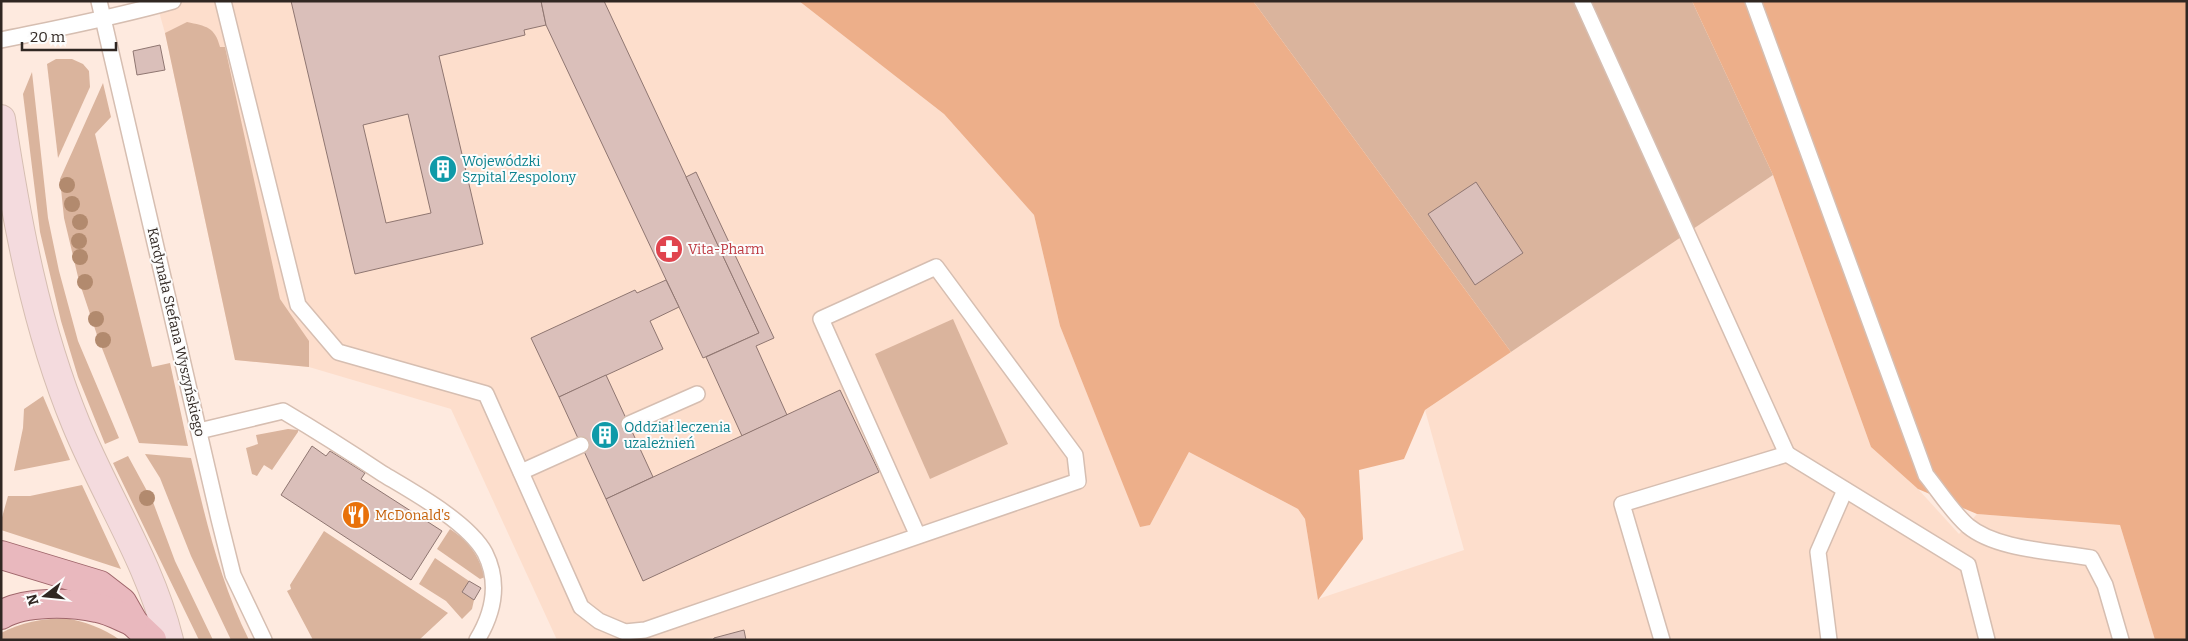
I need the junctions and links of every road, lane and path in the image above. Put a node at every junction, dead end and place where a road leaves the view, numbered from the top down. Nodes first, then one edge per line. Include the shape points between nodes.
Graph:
1 (100, 1) edge
2 (173, 1) edge
3 (223, 1) edge
4 (1582, 1) edge
5 (1753, 1) edge
6 (103, 20) junction
7 (1, 40) edge
8 (1, 119) edge
9 (697, 394) dead end
10 (629, 424) dead end
11 (199, 431) junction
12 (581, 446) dead end
13 (1787, 454) junction
14 (521, 472) junction
15 (1845, 490) junction
16 (918, 536) junction
17 (1, 555) edge
18 (1, 615) edge
19 (143, 631) edge
20 (169, 640) edge
21 (264, 640) edge
22 (478, 640) edge
23 (1662, 640) edge
24 (1829, 640) edge
25 (1987, 640) edge
26 (2120, 640) edge

1 - 6 lane, Kardynała Stefana Wyszyńskiego
2 - 6 lane
3 - 14 lane via 298,305 338,352 486,394
4 - 13 lane
5 - 26 lane via 1926,475 1967,524 1981,535 2010,546 2090,558 2105,585
6 - 7 lane
6 - 11 lane, Kardynała Stefana Wyszyńskiego
8 - 20 main road via 17,218 45,334 76,425 137,549
9 - 10 lane
11 - 21 lane, Kardynała Stefana Wyszyńskiego via 234,575
11 - 22 lane via 283,411 440,509 468,533 484,553 494,582 493,604
12 - 14 lane
13 - 15 lane
13 - 23 lane via 1622,504
14 - 16 lane via 581,607 599,621 625,632 645,630
15 - 24 lane via 1818,552
15 - 25 lane via 1968,565
16 - 16 lane via 1078,481 1075,456 936,267 820,318
17 - 19 main road via 100,585 122,602
18 - 19 main road via 11,609 48,604 97,608

